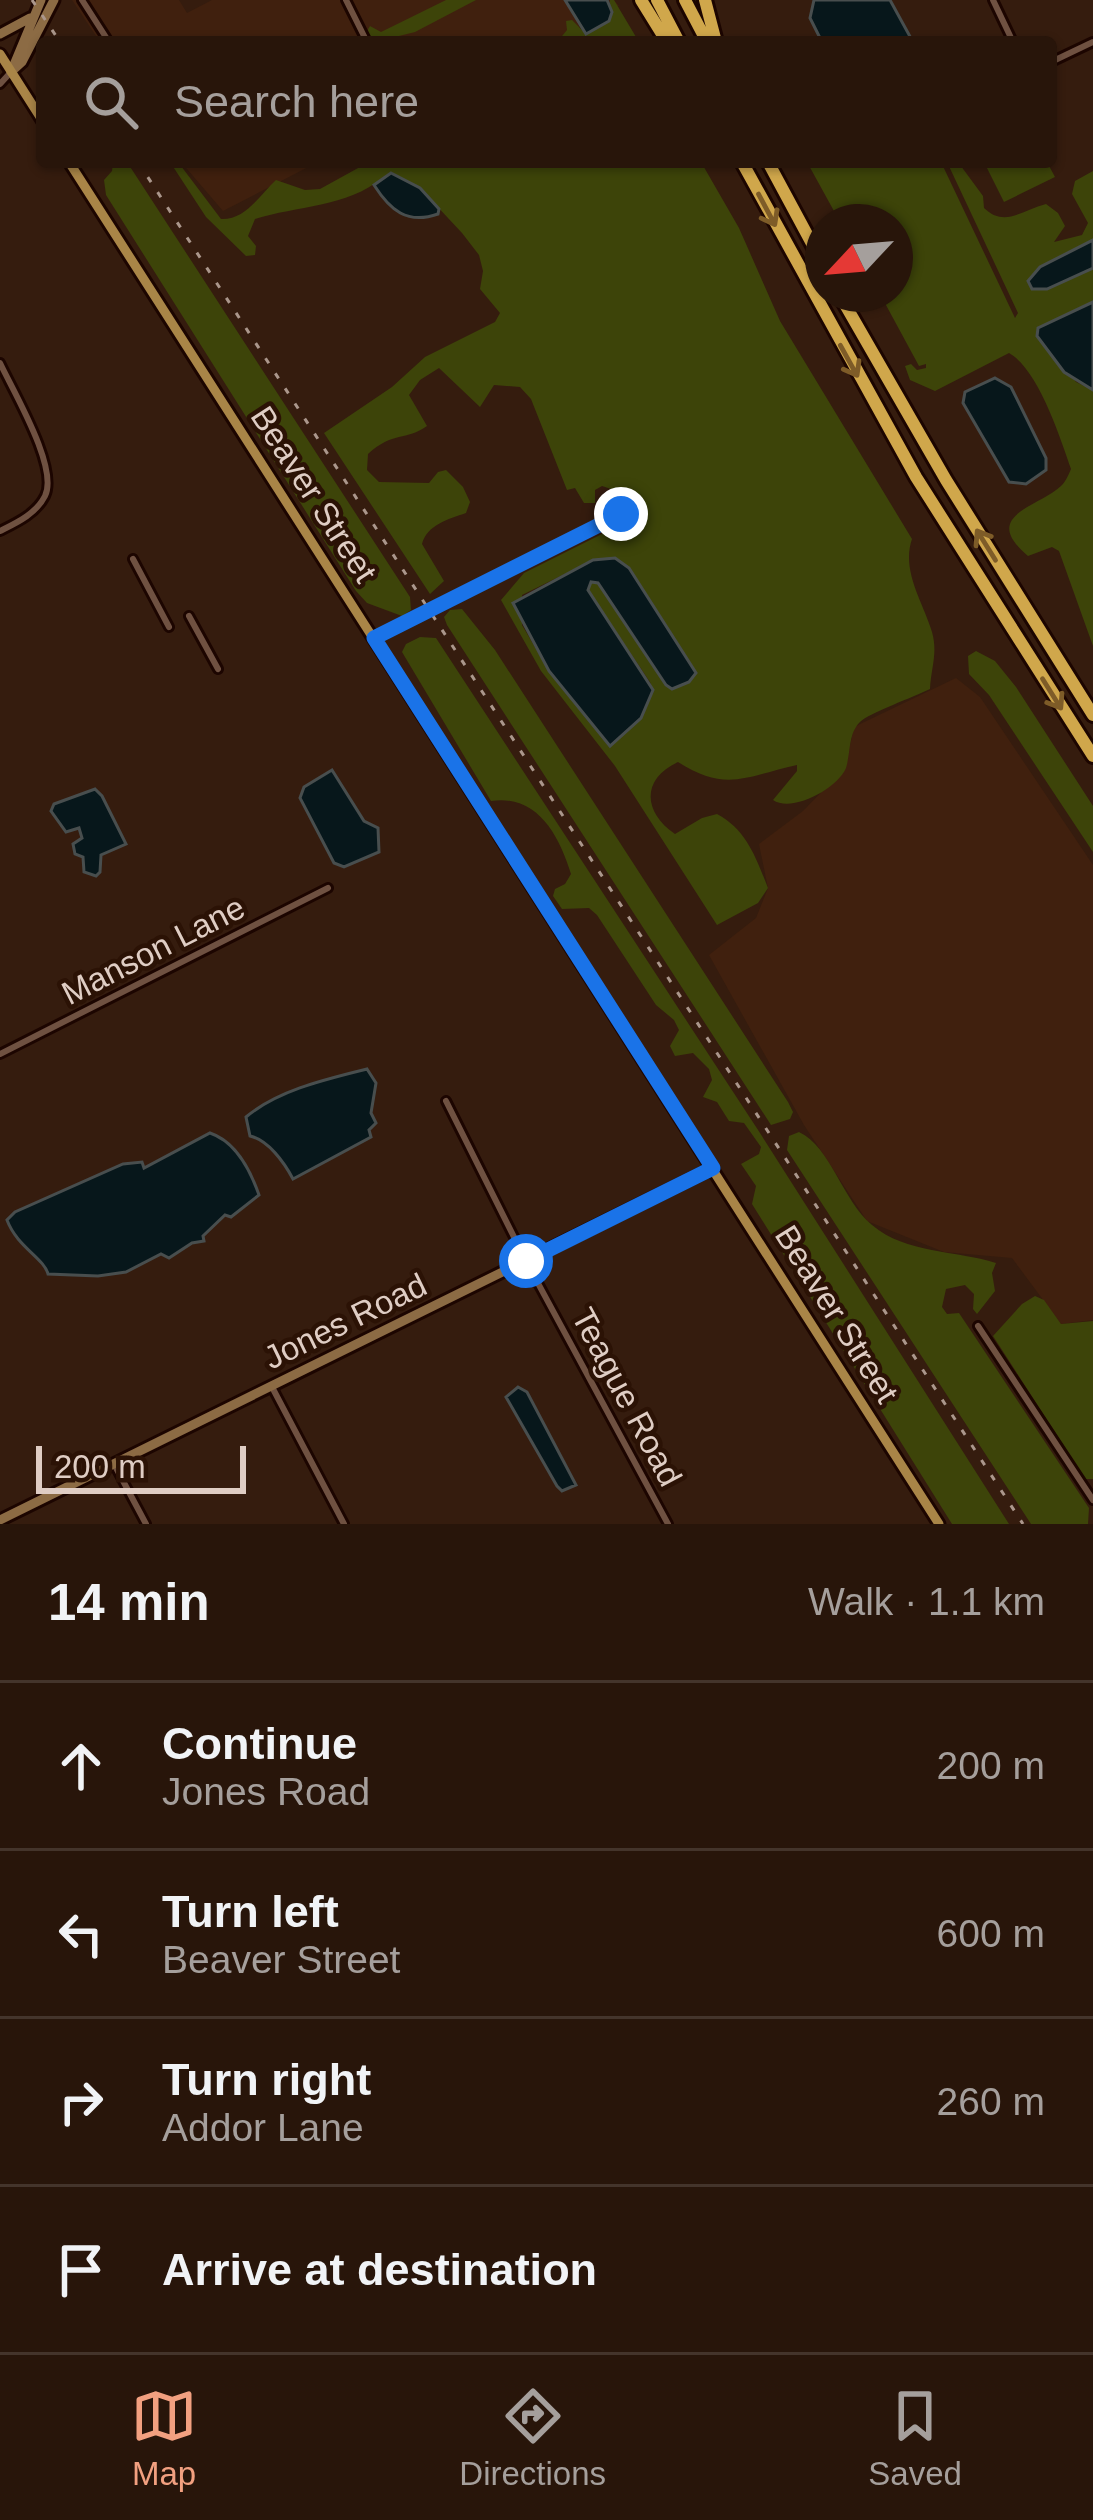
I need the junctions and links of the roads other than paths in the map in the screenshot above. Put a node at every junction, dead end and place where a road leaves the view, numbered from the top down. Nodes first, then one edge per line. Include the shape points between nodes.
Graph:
1 (41, 0) edge
2 (54, 0) edge
3 (82, 0) edge
4 (346, 0) edge
5 (641, 0) edge
6 (658, 0) edge
7 (685, 0) edge
8 (705, 0) edge
9 (993, 0) edge
10 (34, 15) junction
11 (0, 34) edge
12 (105, 36) edge
13 (364, 36) edge
14 (663, 36) edge
15 (676, 36) edge
16 (703, 36) edge
17 (714, 36) edge
18 (1010, 36) edge
19 (1093, 41) edge
20 (0, 54) edge
21 (1057, 59) edge
22 (11, 72) junction
23 (0, 84) edge
24 (36, 111) edge
25 (73, 168) edge
26 (745, 168) edge
27 (772, 168) edge
28 (805, 230) edge
29 (849, 312) edge
30 (0, 363) edge
31 (621, 514) dead end
32 (0, 531) edge
33 (133, 559) dead end
34 (189, 616) dead end
35 (169, 627) dead end
36 (374, 638) junction
37 (218, 669) dead end
38 (1093, 715) edge
39 (1093, 756) edge
40 (328, 888) dead end
41 (0, 1054) edge
42 (446, 1101) dead end
43 (713, 1168) junction
44 (526, 1261) junction
45 (978, 1326) dead end
46 (272, 1387) junction
47 (113, 1464) junction
48 (1093, 1500) edge
49 (0, 1520) edge
50 (146, 1524) edge
51 (344, 1524) edge
52 (668, 1524) edge
53 (939, 1524) edge

1 - 10 street
2 - 22 street
3 - 12 street
4 - 13 street
5 - 14 highway
6 - 15 highway
7 - 16 highway
8 - 17 highway
9 - 18 street
10 - 11 street
10 - 22 street
19 - 21 street
20 - 22 main road
22 - 23 street
22 - 24 main road
25 - 36 main road, Beaver Street
26 -> 39 highway via 916,477
27 - 28 highway
38 -> 29 highway
30 - 32 street via 48,476 44,498
31 - 36 street
33 - 35 street
34 - 37 street
36 - 43 main road, Beaver Street
40 - 41 street, Manson Lane
42 - 44 street, Teague Road
43 - 44 street, Jones Road
43 - 53 main road, Beaver Street
44 - 46 street, Jones Road
44 - 52 street, Teague Road
45 - 48 street
46 - 47 street, Jones Road
46 - 51 street
47 - 49 street, Jones Road
47 - 50 street

